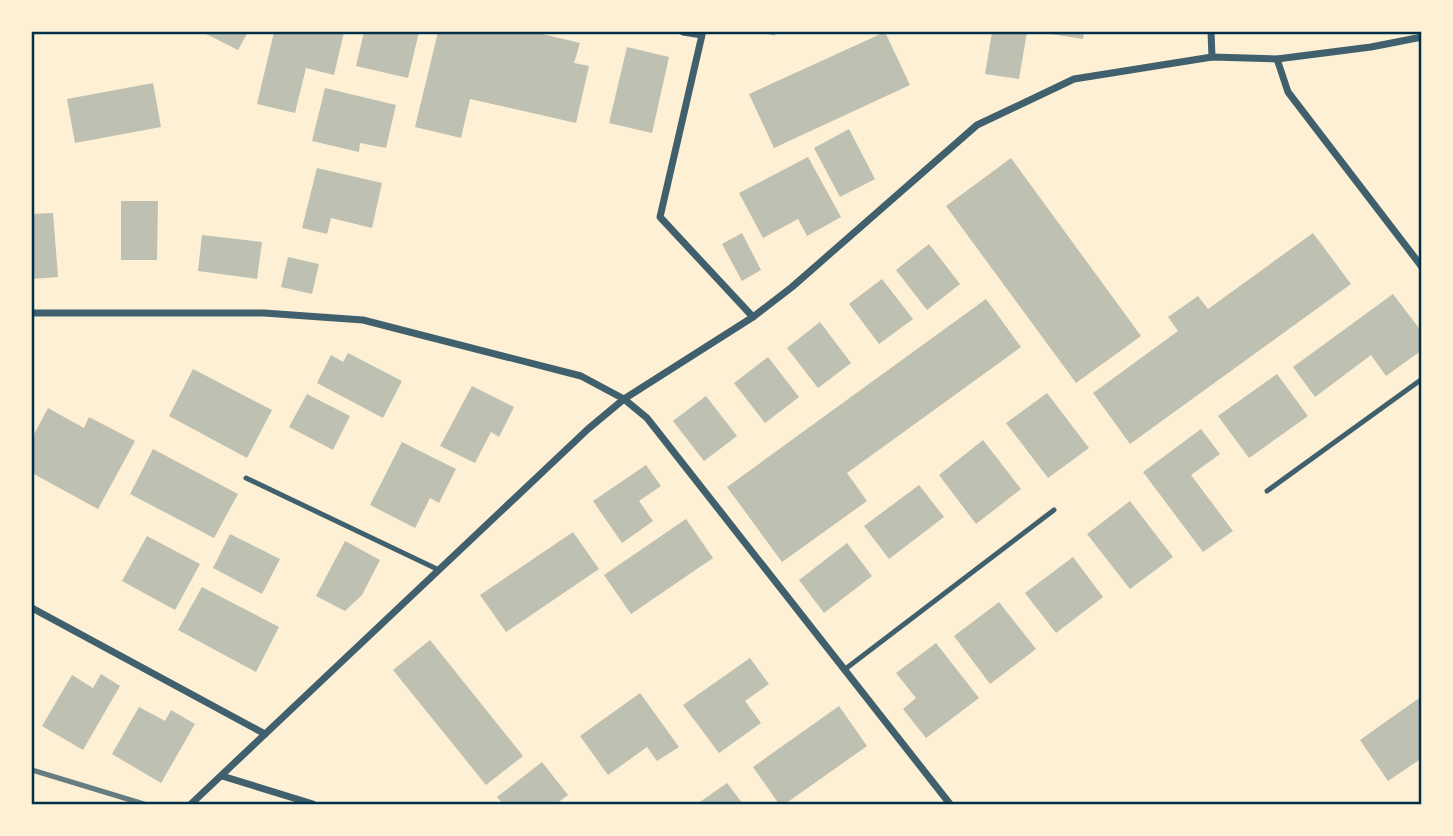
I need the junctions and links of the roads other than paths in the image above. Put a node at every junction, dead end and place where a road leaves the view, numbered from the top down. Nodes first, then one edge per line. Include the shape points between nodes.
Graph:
1 (683, 32) edge
2 (1211, 32) edge
3 (1422, 37) edge
4 (1212, 57) junction
5 (1277, 59) junction
6 (1422, 267) edge
7 (32, 313) edge
8 (753, 317) junction
9 (1422, 379) edge
10 (624, 399) junction
11 (246, 478) dead end
12 (1267, 491) dead end
13 (1054, 510) dead end
14 (439, 570) junction
15 (32, 608) edge
16 (844, 670) junction
17 (265, 734) junction
18 (222, 775) junction
19 (191, 804) edge
20 (313, 804) edge
21 (950, 804) edge

1 - 8 street via 702,36 660,217
2 - 4 street
3 - 5 street
4 - 5 street
4 - 8 street via 1074,79 977,125
5 - 6 street via 1288,92
7 - 10 street via 264,313 363,320 581,376
8 - 10 street
9 - 12 lane
10 - 14 street
10 - 16 street via 647,418
11 - 14 lane
13 - 16 lane
14 - 17 street
15 - 17 street
16 - 21 street
17 - 18 street
18 - 19 street
18 - 20 street

